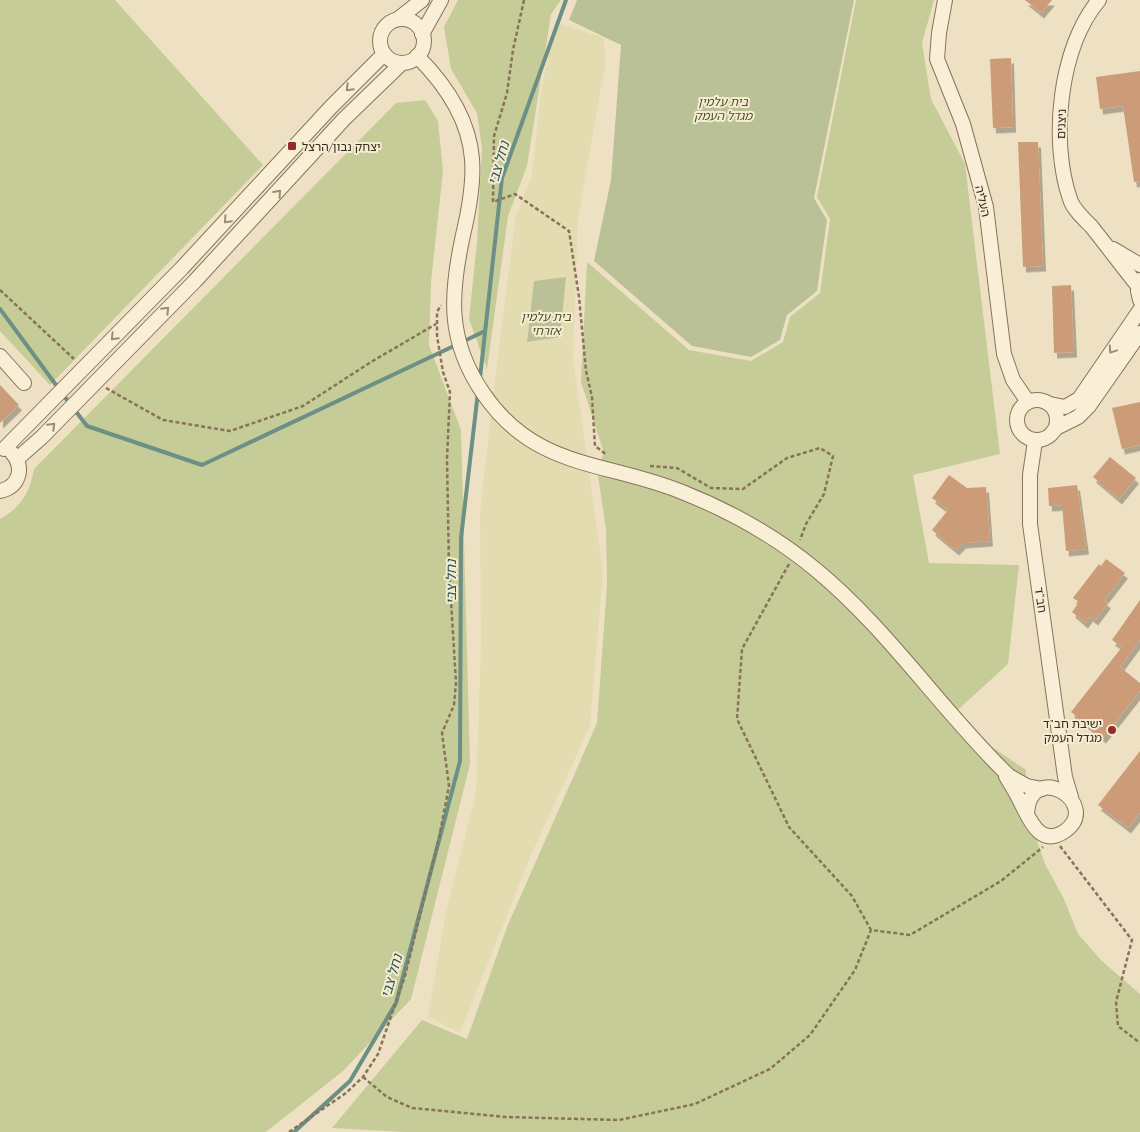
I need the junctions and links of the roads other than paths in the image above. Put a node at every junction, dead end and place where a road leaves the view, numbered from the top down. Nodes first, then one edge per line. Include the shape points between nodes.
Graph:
1 (422, 0) edge
2 (441, 0) edge
3 (945, 0) edge
4 (1100, 0) edge
5 (398, 19) junction
6 (422, 34) junction
7 (384, 54) junction
8 (417, 56) junction
9 (402, 63) junction
10 (1106, 244) junction
11 (1140, 265) edge
12 (1139, 289) edge
13 (1140, 310) edge
14 (1140, 333) edge
15 (0, 356) edge
16 (24, 382) dead end
17 (1028, 402) junction
18 (1050, 404) junction
19 (1056, 428) junction
20 (1035, 441) junction
21 (2, 448) edge
22 (17, 460) junction
23 (0, 491) edge
24 (1062, 759) junction
25 (1000, 768) junction
26 (1044, 789) junction
27 (1071, 797) junction
28 (1027, 814) junction

1 - 5 street
2 - 6 street
3 - 17 street, העליה via 938,33 937,59 962,124 986,207 1004,354 1013,380
4 - 10 street, ניצנים via 1091,10 1071,50 1062,92 1060,147 1070,201
5 - 6 street via 411,21
5 - 7 street via 386,25 380,34
6 - 8 street via 423,47
7 - 9 street
7 -> 21 street via 220,228
8 - 9 street
8 - 25 street via 438,78 460,115 470,148 471,193 453,288 454,323 467,365 484,394 515,428 545,449 563,458 635,476 703,501 753,526 795,554 835,587 876,629
22 -> 9 street via 233,241 344,120
10 - 11 street, ניצנים
10 - 12 street, ניצנים
13 -> 18 street via 1079,399 1065,407
14 - 19 street via 1089,406 1078,417
15 - 16 street
17 - 18 street via 1039,400
17 - 20 street via 1018,413 1018,428 1028,439
18 - 19 street via 1056,413
19 - 20 street via 1046,439
20 - 24 street, חב"ד via 1030,475 1030,524
21 - 22 street
22 - 23 street via 17,479
24 - 26 street via 1054,779
24 - 27 street, חב"ד
25 - 26 street via 1018,782
25 - 28 street
26 - 27 street via 1058,788
26 - 28 street via 1030,799
27 - 28 street via 1073,820 1063,832 1040,833

